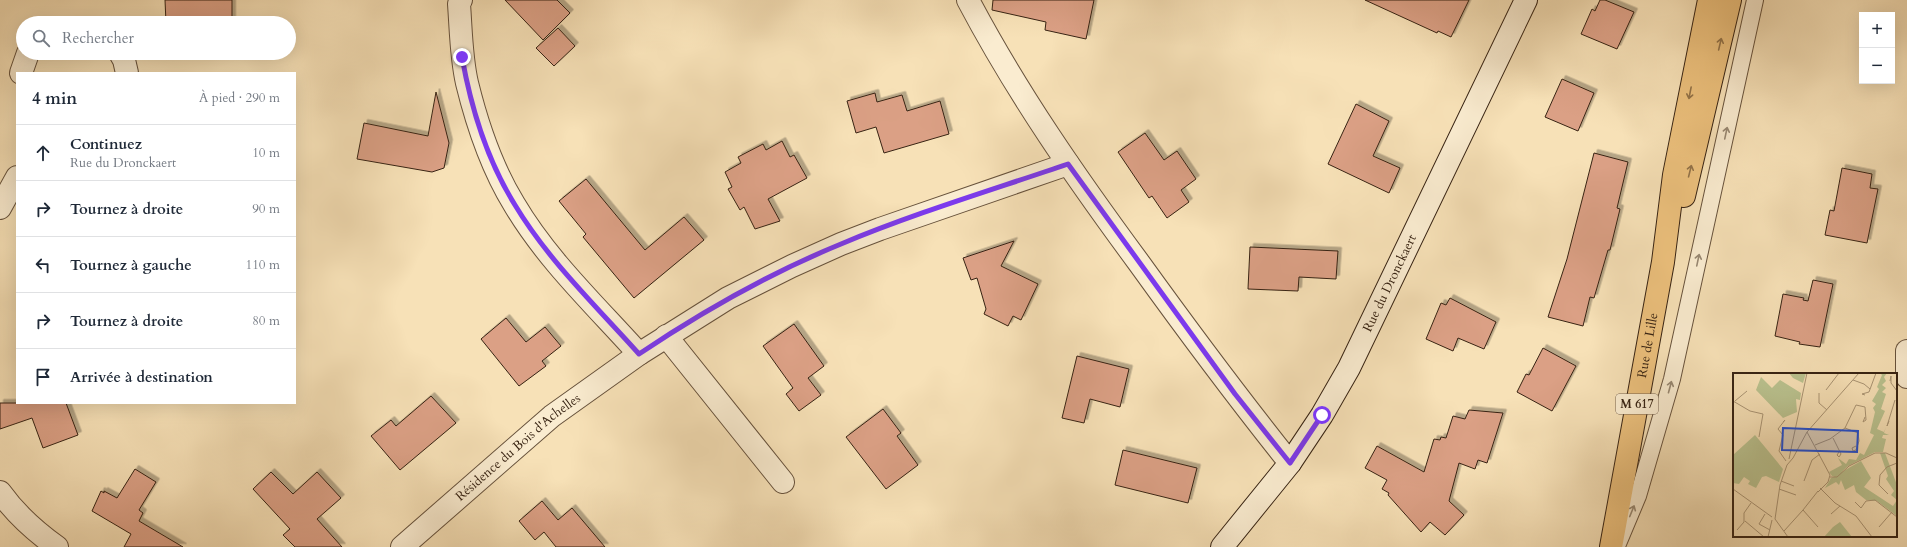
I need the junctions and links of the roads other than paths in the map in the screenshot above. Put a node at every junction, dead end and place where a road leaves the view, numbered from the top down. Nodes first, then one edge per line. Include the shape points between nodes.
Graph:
1 (968, 0) edge
2 (1526, 0) edge
3 (1708, 0) edge
4 (1730, 0) edge
5 (1755, 0) edge
6 (458, 1) edge
7 (26, 60) edge
8 (124, 60) edge
9 (21, 72) edge
10 (127, 72) edge
11 (1068, 164) junction
12 (16, 179) edge
13 (0, 208) edge
14 (1663, 262) junction
15 (666, 336) junction
16 (1907, 351) edge
17 (639, 354) junction
18 (1907, 376) edge
19 (1290, 463) junction
20 (783, 482) dead end
21 (0, 492) edge
22 (57, 547) edge
23 (402, 547) edge
24 (1222, 547) edge
25 (1611, 547) edge
26 (1616, 547) edge

1 - 11 street via 1009,72
2 - 19 street, Rue du Dronckaert via 1349,368
3 -> 14 main road, Rue de Lille / M 617 via 1674,175
14 -> 4 main road, Rue de Lille / M 617 via 1684,196
26 -> 5 lane via 1640,489 1672,379
6 - 17 street via 462,57 474,110 514,204 553,257
7 - 9 street
8 - 10 street
11 - 15 street, Résidence du Bois d'Achelles via 880,228 841,244 728,298
11 - 19 street via 1235,394
12 - 13 street
14 - 25 main road, Rue de Lille / M 617
15 - 17 street, Résidence du Bois d'Achelles
15 - 20 street
16 - 18 street
17 - 23 street, Résidence du Bois d'Achelles via 552,416
19 - 24 street, Rue du Dronckaert
21 - 22 street via 20,515

